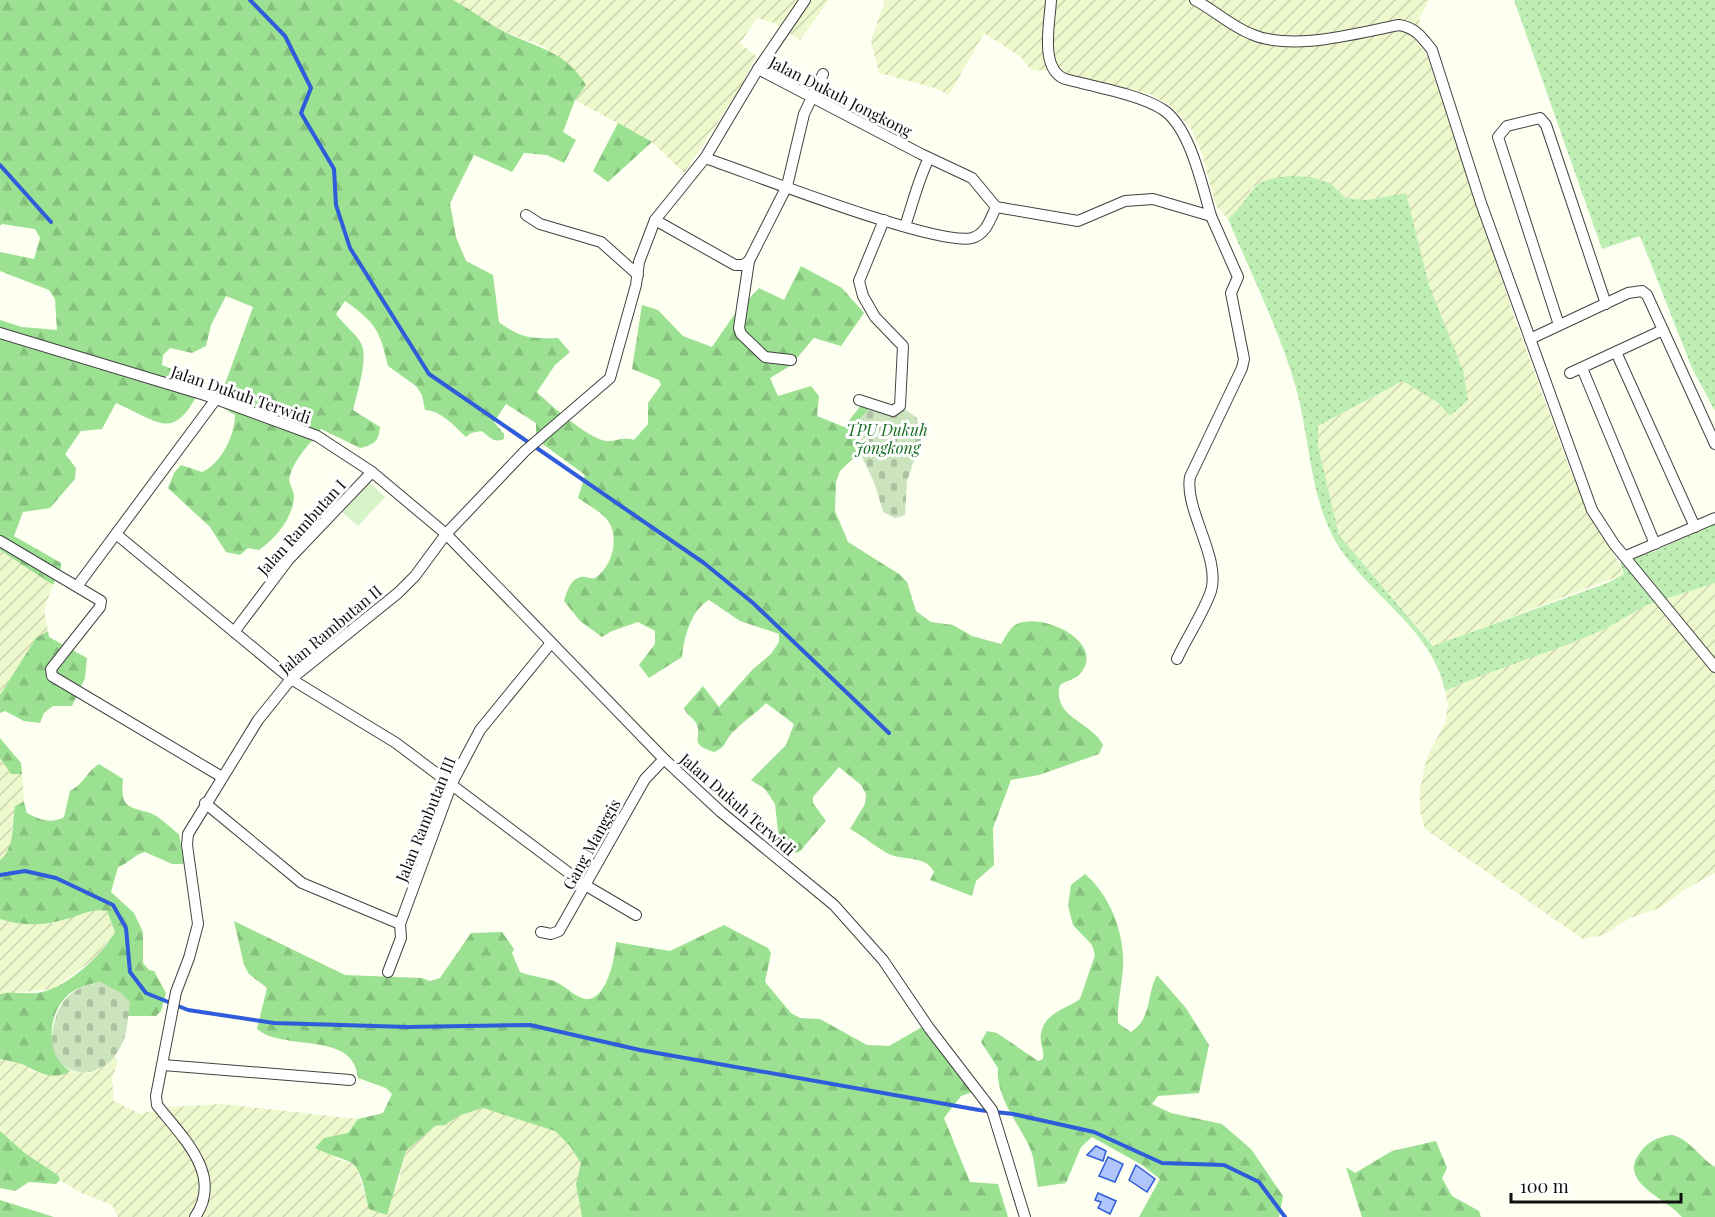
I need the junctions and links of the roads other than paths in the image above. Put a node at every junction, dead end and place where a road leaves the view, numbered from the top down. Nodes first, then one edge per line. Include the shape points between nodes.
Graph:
1 (806, 0) edge
2 (1051, 0) edge
3 (1195, 0) edge
4 (758, 69) junction
5 (823, 74) dead end
6 (812, 96) junction
7 (705, 158) junction
8 (929, 158) junction
9 (787, 186) junction
10 (996, 207) junction
11 (526, 215) dead end
12 (1211, 216) junction
13 (655, 220) junction
14 (884, 220) junction
15 (905, 226) junction
16 (748, 261) junction
17 (638, 275) junction
18 (1606, 304) junction
19 (1559, 325) junction
20 (1663, 330) junction
21 (0, 333) edge
22 (1530, 339) junction
23 (1616, 352) junction
24 (791, 360) dead end
25 (1582, 368) junction
26 (1570, 373) dead end
27 (216, 399) junction
28 (859, 400) dead end
29 (1715, 444) edge
30 (372, 472) junction
31 (1715, 518) edge
32 (1695, 527) junction
33 (116, 534) junction
34 (446, 534) junction
35 (0, 541) edge
36 (1655, 544) junction
37 (1626, 556) junction
38 (78, 585) junction
39 (234, 632) junction
40 (551, 643) junction
41 (1177, 659) dead end
42 (1715, 666) edge
43 (291, 679) junction
44 (664, 759) junction
45 (222, 777) junction
46 (452, 783) junction
47 (205, 803) junction
48 (585, 885) junction
49 (636, 915) dead end
50 (400, 924) junction
51 (540, 932) dead end
52 (388, 972) dead end
53 (163, 1065) junction
54 (350, 1080) dead end
55 (195, 1217) edge
56 (1025, 1217) edge

1 - 4 street
2 - 12 street via 1048,54 1056,72 1065,79 1147,102 1169,114 1181,129
3 - 22 street via 1250,34 1274,41 1320,40 1399,25 1421,34 1432,51
4 - 6 street, Jalan Dukuh Jongkong
4 - 7 street, Jalan Dukuh Jongkong
5 - 6 street
6 - 8 street, Jalan Dukuh Jongkong
6 - 9 street via 798,132
7 - 9 street
7 - 13 street, Jalan Dukuh Jongkong
8 - 10 street, Jalan Dukuh Jongkong via 972,178
8 - 15 street
9 - 14 street
9 - 16 street
10 - 12 street via 1078,221 1125,201 1153,199
10 - 15 street via 986,228 971,238
11 - 17 street via 540,224 601,242
12 - 41 street via 1238,277 1232,293 1244,359 1190,477 1189,489 1209,557 1211,591
13 - 16 street via 735,265 743,266
13 - 17 street, Jalan Dukuh Jongkong
14 - 15 street
14 - 28 street via 859,280 875,317 903,346 900,406 893,411
16 - 24 street via 741,334 765,357
17 - 34 street, Jalan Dukuh Jongkong via 610,378 525,451
18 - 19 street
18 - 19 street via 1546,125 1540,118 1507,126 1498,137
18 - 20 street via 1642,291
19 - 22 street
20 - 23 street
20 - 29 street
21 - 27 street, Jalan Dukuh Terwidi
22 - 37 street via 1592,510
23 - 25 street
23 - 32 street
25 - 26 street
25 - 36 street
27 - 30 street, Jalan Dukuh Terwidi via 317,436
27 - 33 street
30 - 34 street, Jalan Dukuh Terwidi
30 - 39 street, Jalan Rambutan I via 289,559
31 - 32 street
32 - 36 street
33 - 38 street
33 - 39 street
34 - 40 street, Jalan Dukuh Terwidi
34 - 43 street, Jalan Rambutan II via 398,593
35 - 38 street via 46,571
36 - 37 street
37 - 42 street
38 - 45 street via 101,604 51,669 52,676
39 - 43 street
40 - 44 street, Jalan Dukuh Terwidi
40 - 46 street, Jalan Rambutan III via 480,730
43 - 45 street, Jalan Rambutan II via 258,720
43 - 46 street via 396,743
44 - 48 street, Gang Manggis via 645,779
44 - 56 street, Jalan Dukuh Terwidi via 721,813 834,905 883,960 993,1114
45 - 47 street, Jalan Rambutan II
46 - 48 street
46 - 50 street, Jalan Rambutan III
47 - 50 street via 302,884
47 - 53 street, Jalan Rambutan II via 188,834 187,845 198,924 176,992
48 - 49 street
48 - 51 street, Gang Manggis via 559,931
50 - 52 street, Jalan Rambutan III via 401,938
53 - 54 street
53 - 55 street via 157,1105 200,1160 203,1171 204,1195

